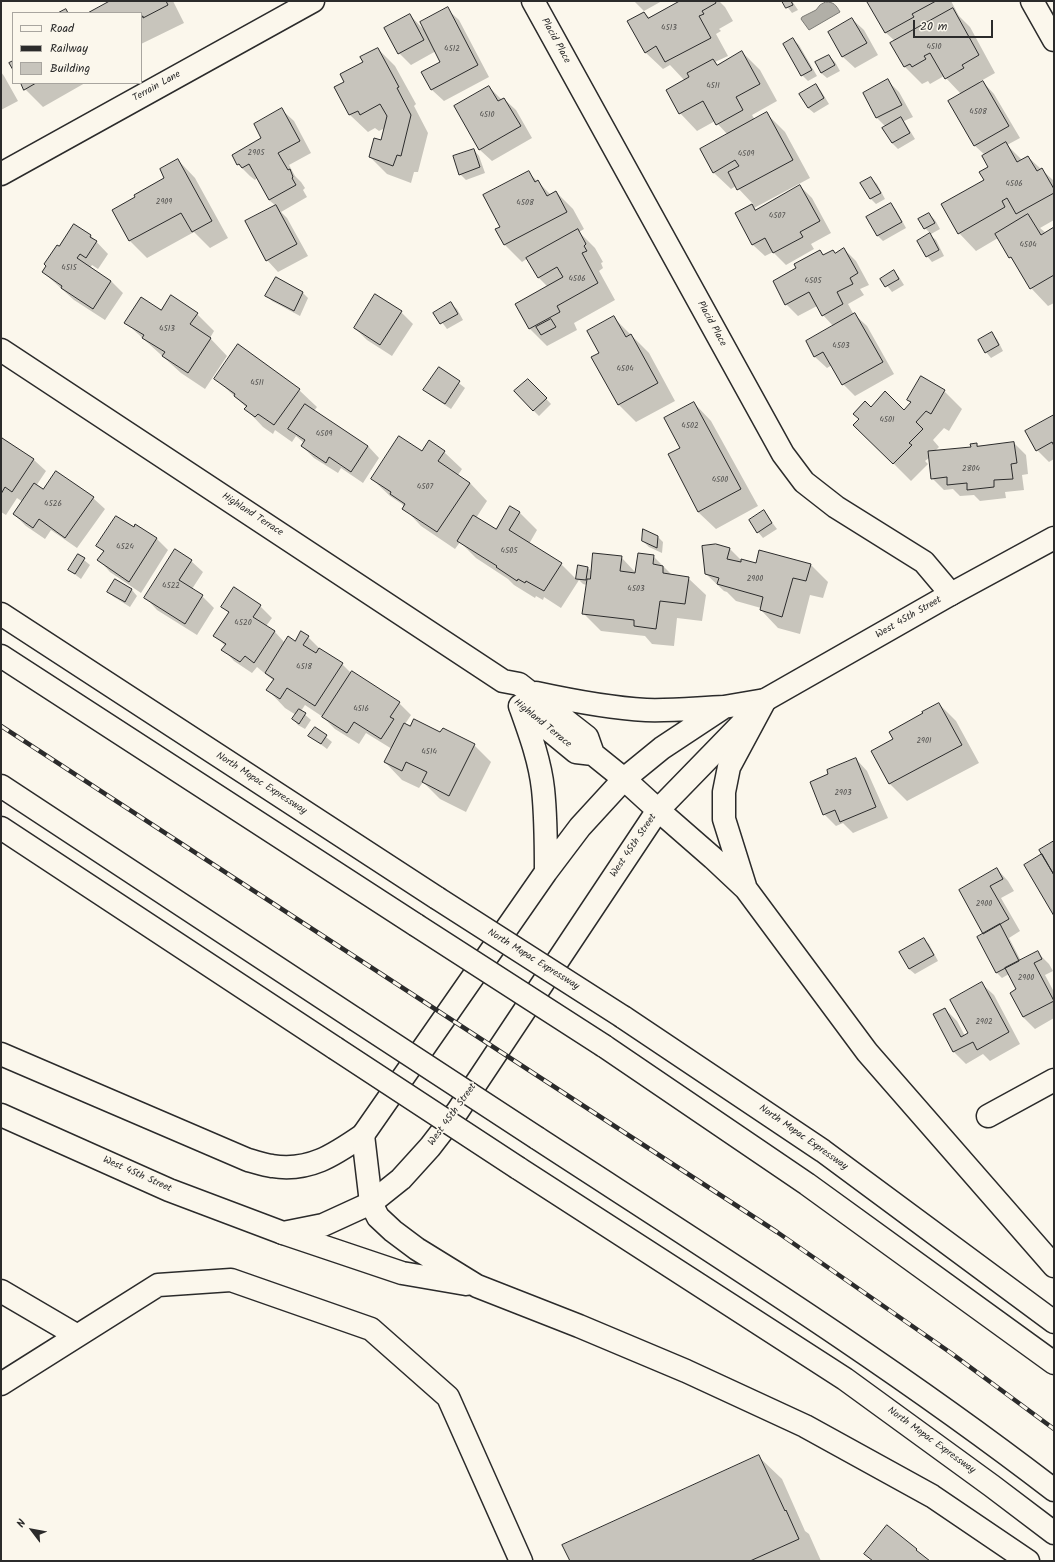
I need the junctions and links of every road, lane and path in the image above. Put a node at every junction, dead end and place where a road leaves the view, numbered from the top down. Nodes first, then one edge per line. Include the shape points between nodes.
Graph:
1 (313, 1) edge
2 (533, 1) edge
3 (1032, 1) edge
4 (1054, 40) edge
5 (1, 174) edge
6 (1, 350) edge
7 (1054, 538) edge
8 (951, 594) junction
9 (1, 614) edge
10 (1, 656) edge
11 (525, 699) junction
12 (765, 700) junction
13 (724, 707) junction
14 (624, 779) junction
15 (1, 786) edge
16 (658, 810) junction
17 (1, 828) edge
18 (546, 872) junction
19 (746, 889) junction
20 (1, 1054) edge
21 (1054, 1080) edge
22 (1, 1115) edge
23 (988, 1116) dead end
24 (363, 1135) junction
25 (371, 1203) junction
26 (283, 1232) junction
27 (1054, 1266) edge
28 (477, 1286) junction
29 (1, 1291) edge
30 (1054, 1322) edge
31 (76, 1335) junction
32 (1054, 1363) edge
33 (1, 1384) edge
34 (1054, 1490) edge
35 (1054, 1533) edge
36 (521, 1561) edge
37 (1028, 1561) edge

1 - 5 main road, Terrain Lane
2 - 8 main road, Placid Place via 783,454 804,482 836,507 924,562
3 - 4 main road
6 - 11 main road, Highland Terrace via 503,681 509,697
7 - 8 main road, West 45th Street
8 - 12 main road, West 45th Street
9 - 30 main road, North Mopac Expressway, bridge via 623,1017 823,1151
10 - 32 main road, bridge via 604,1046 807,1184
11 - 13 main road via 572,701 647,710
11 - 14 main road, Highland Terrace via 576,752 593,754
11 - 18 main road via 543,788
12 - 13 main road, West 45th Street
12 - 16 main road, West 45th Street
12 - 19 main road via 729,767 724,792 724,819
13 - 14 main road, West 45th Street via 662,748
14 - 16 main road, Highland Terrace
14 - 18 main road, West 45th Street via 580,827
15 - 34 main road, bridge via 803,1311 994,1444
16 - 19 main road, Highland Terrace
16 - 25 main road, West 45th Street via 457,1112 430,1148 400,1179
17 - 35 main road, North Mopac Expressway, bridge via 518,1168 845,1379
18 - 24 main road, West 45th Street
19 - 27 main road via 867,1052
20 - 24 main road, West 45th Street via 248,1160 273,1166 300,1167 324,1160
21 - 23 main road
22 - 26 main road, West 45th Street via 169,1190
24 - 25 main road
25 - 26 main road, West 45th Street via 324,1225
25 - 28 main road via 378,1217 394,1231
26 - 28 main road via 402,1273
28 - 37 main road via 686,1371 804,1426 932,1496
29 - 31 main road
31 - 33 main road
31 - 36 main road via 158,1285 231,1280 371,1329 448,1397

